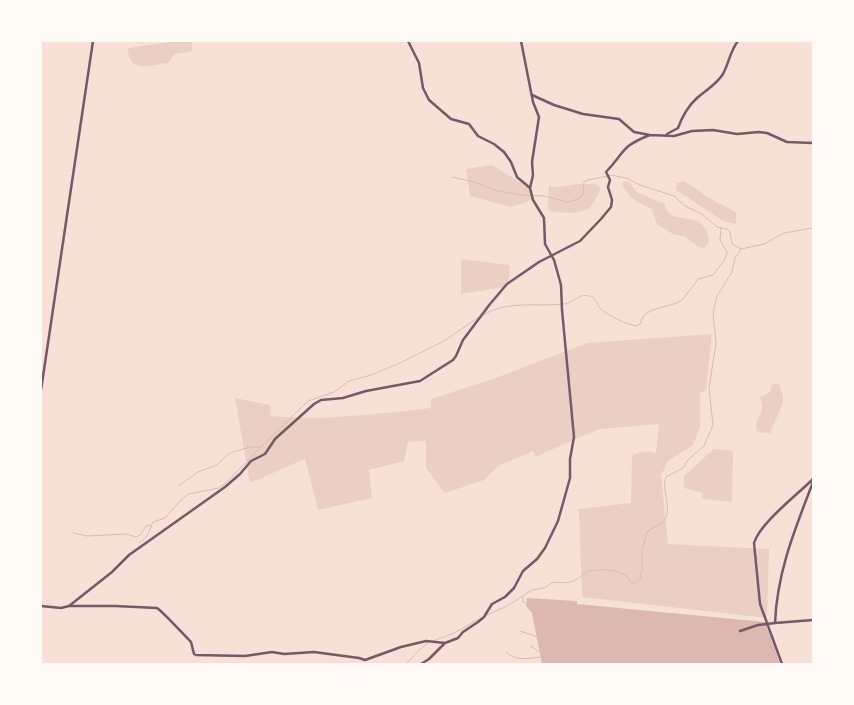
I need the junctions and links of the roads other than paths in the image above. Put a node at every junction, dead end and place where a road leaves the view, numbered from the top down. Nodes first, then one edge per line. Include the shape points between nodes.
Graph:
1 (93, 41) edge
2 (408, 41) edge
3 (521, 41) edge
4 (738, 41) edge
5 (531, 95) junction
6 (650, 135) junction
7 (664, 135) junction
8 (813, 143) edge
9 (530, 188) junction
10 (551, 256) junction
11 (41, 390) edge
12 (813, 480) edge
13 (41, 606) edge
14 (69, 606) junction
15 (813, 620) edge
16 (775, 623) junction
17 (767, 624) junction
18 (740, 631) dead end
19 (445, 643) junction
20 (421, 664) edge
21 (782, 664) edge

1 - 11 street
2 - 9 street via 419,63 422,88 429,100 449,117 469,124 478,136 504,152 517,177
3 - 5 street
4 - 7 street via 731,50 723,74 684,112 678,128
5 - 6 street via 582,114 619,119 634,132
5 - 9 street via 539,117
6 - 7 street
6 - 10 street via 626,146 606,172 610,180 611,207 585,238
7 - 8 street via 713,130 737,134 759,132 787,142
9 - 10 street via 544,218 545,244
10 - 14 street via 507,284 463,340 453,360 420,381 314,404 275,439 265,454 254,459 225,487 129,555
10 - 19 street via 561,285 571,398 574,438 570,478 558,521 537,559 522,571 514,588 492,604 484,617 458,638
12 - 16 street via 783,562
12 - 17 street via 778,511 754,540 759,600
13 - 14 street
14 - 19 street via 157,608 189,639 196,655 314,652 366,660 426,641
15 - 16 street
16 - 17 street
17 - 18 street
17 - 21 street
19 - 20 street

